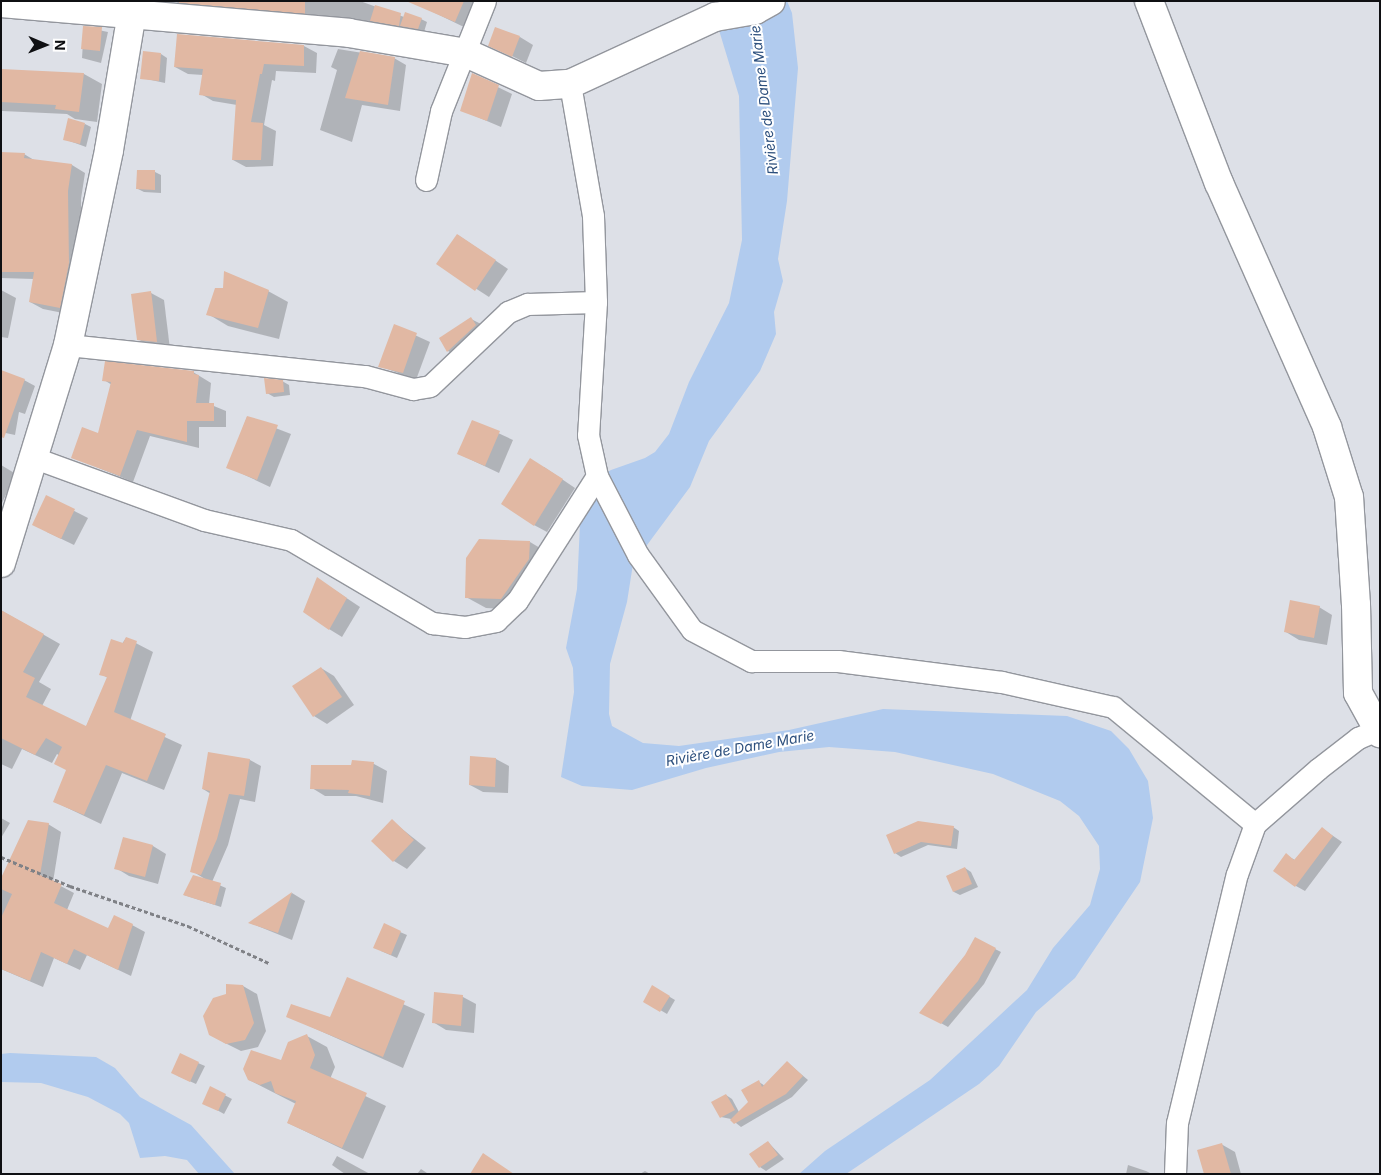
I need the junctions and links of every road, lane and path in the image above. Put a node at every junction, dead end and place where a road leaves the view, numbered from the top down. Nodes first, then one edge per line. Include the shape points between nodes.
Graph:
1 (485, 1) edge
2 (771, 1) edge
3 (1149, 1) edge
4 (1, 3) edge
5 (133, 7) edge
6 (466, 53) junction
7 (570, 84) junction
8 (426, 180) dead end
9 (596, 302) junction
10 (68, 345) junction
11 (32, 457) junction
12 (597, 476) junction
13 (1, 563) edge
14 (1378, 731) edge
15 (1255, 824) junction
16 (1, 858) edge
17 (269, 963) dead end
18 (1175, 1174) edge

1 - 6 street
2 - 7 street via 755,10 715,17
3 - 14 street via 1219,183 1327,427 1349,497 1358,693
4 - 5 street
5 - 6 street via 349,33
5 - 10 street via 109,150
6 - 7 street via 539,86
6 - 8 street via 441,111
7 - 9 street via 593,216
9 - 10 street via 527,304 508,312 430,386 413,389 365,376
9 - 12 street via 588,435
10 - 11 street
11 - 12 street via 204,520 290,540 432,623 465,627 496,621 517,601
11 - 13 street
12 - 15 street via 638,555 692,630 751,661 838,661 1002,682 1113,707
14 - 15 street via 1358,738
15 - 18 street via 1237,874 1179,1114
16 - 17 path via 70,886 188,926

